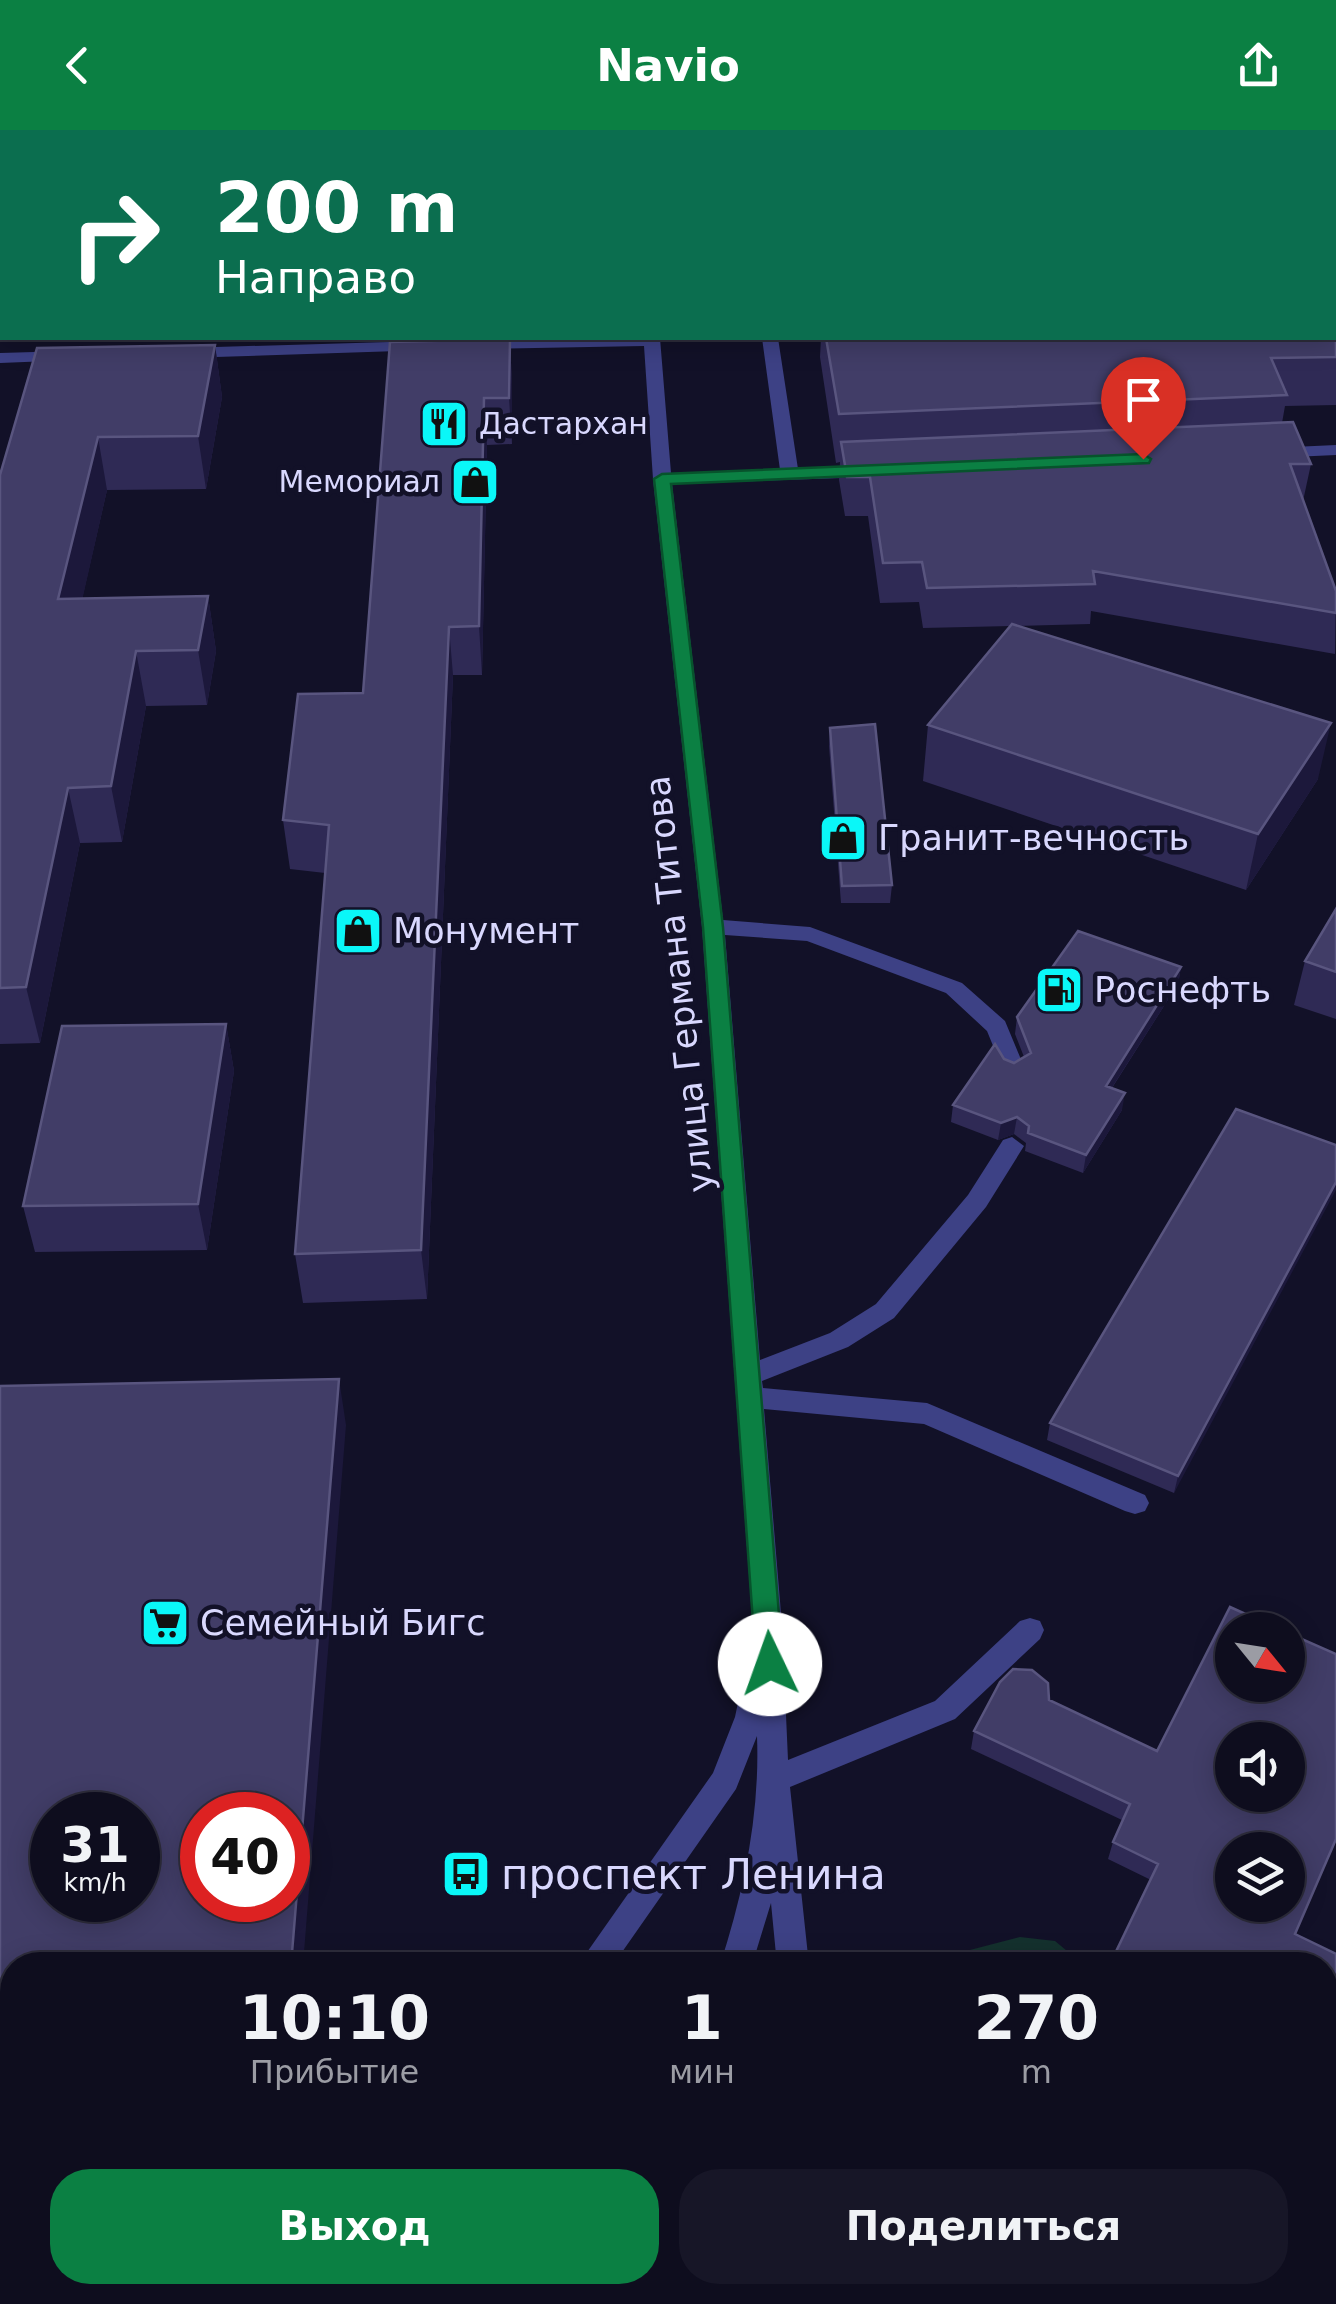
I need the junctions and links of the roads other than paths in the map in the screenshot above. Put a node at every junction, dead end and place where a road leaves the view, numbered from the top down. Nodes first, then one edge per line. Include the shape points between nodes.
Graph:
1 (652, 340) edge
2 (770, 340) edge
3 (192, 345) edge
4 (155, 354) edge
5 (81, 356) edge
6 (0, 358) edge
7 (1336, 450) edge
8 (1259, 454) edge
9 (894, 471) edge
10 (790, 475) junction
11 (662, 479) junction
12 (713, 927) junction
13 (1013, 1069) edge
14 (1012, 1146) dead end
15 (750, 1386) junction
16 (1135, 1502) dead end
17 (768, 1625) junction
18 (1030, 1630) dead end
19 (774, 1780) junction
20 (603, 1952) edge
21 (740, 1952) edge
22 (792, 1952) edge

1 - 3 street
1 - 11 street, улица Германа Титова
2 - 10 street
3 - 4 street
5 - 6 street via 42,365
7 - 8 street
9 - 10 street
10 - 11 street
11 - 12 street, улица Германа Титова
12 - 13 street via 810,934 954,988 997,1027
12 - 15 street, улица Германа Титова
14 - 15 street via 885,1312
15 - 16 street via 928,1414
15 - 17 street, улица Германа Титова
17 - 19 street
17 - 20 street via 750,1717 725,1780
18 - 19 street via 945,1710
19 - 21 street via 758,1898
19 - 22 street

